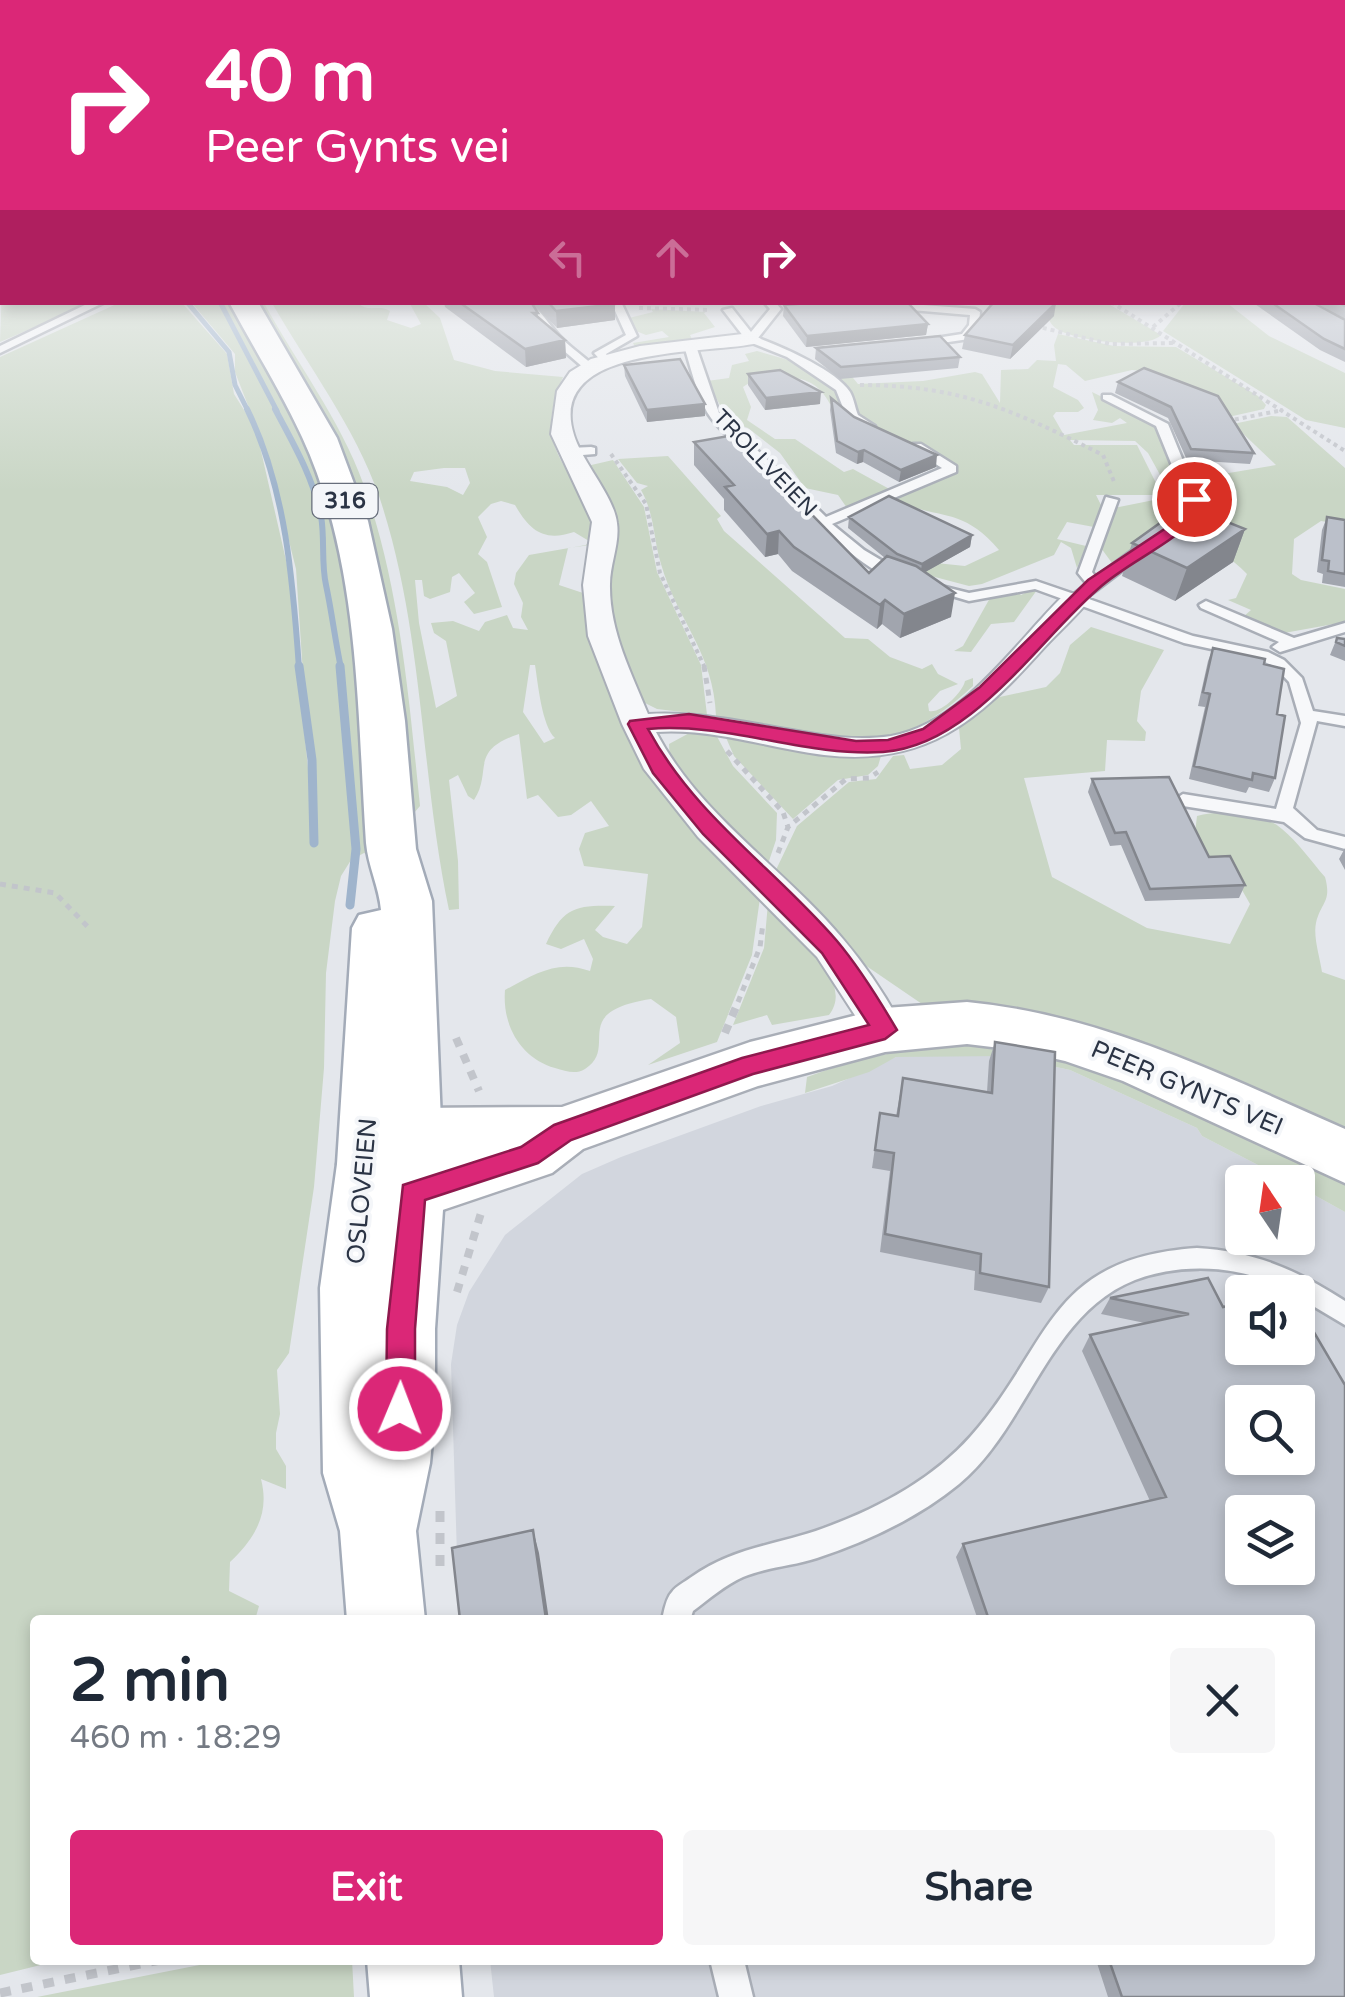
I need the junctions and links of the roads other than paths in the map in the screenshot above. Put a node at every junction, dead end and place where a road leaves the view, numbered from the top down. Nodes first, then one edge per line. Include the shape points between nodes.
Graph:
1 (93, 305) edge
2 (245, 305) edge
3 (617, 305) edge
4 (912, 305) edge
5 (772, 306) edge
6 (974, 307) edge
7 (537, 308) edge
8 (792, 308) edge
9 (728, 310) road end
10 (751, 339) junction
11 (906, 344) edge
12 (690, 346) junction
13 (0, 350) edge
14 (811, 352) edge
15 (790, 356) junction
16 (597, 365) junction
17 (1107, 397) dead end
18 (1111, 500) road end
19 (823, 522) junction
20 (1085, 591) junction
21 (1206, 606) dead end
22 (1345, 627) edge
23 (1291, 642) junction
24 (1263, 654) junction
25 (1308, 715) junction
26 (1345, 721) edge
27 (637, 724) junction
28 (1183, 800) edge
29 (1289, 817) junction
30 (1345, 843) edge
31 (885, 1030) junction
32 (1345, 1157) edge
33 (398, 1163) junction
34 (1345, 1314) edge
35 (386, 1615) edge
36 (677, 1615) edge
37 (414, 1965) edge
38 (729, 1965) edge
39 (416, 1997) edge
40 (736, 1997) edge

1 - 13 lane
2 - 33 main road, OSLOVEIEN / 316 via 320,438 350,521 371,629 391,849 410,943
3 - 16 lane via 632,336 606,347
4 - 6 lane
5 - 8 lane
5 - 10 lane
6 - 11 lane via 974,326 965,337
7 - 16 lane via 557,341
9 - 10 lane
10 - 12 street
10 - 15 lane, TROLLVEIEN
12 - 16 street
12 - 19 lane, TROLLVEIEN via 714,414
14 - 15 lane
15 - 19 lane, TROLLVEIEN via 844,392 852,417 952,470
16 - 27 street via 574,381 562,434 581,452 604,522 597,618
17 - 20 lane via 1162,428 1194,506 1188,518
18 - 20 lane
19 - 20 lane, TROLLVEIEN via 888,572 958,596 1036,585
20 - 24 lane via 1189,640
20 - 27 street via 964,710 916,739 856,747 713,723
21 - 23 lane
22 - 23 lane
23 - 24 lane
24 - 25 lane via 1287,670
25 - 26 lane
25 - 29 lane via 1284,808
27 - 31 street via 660,769 838,958
28 - 29 lane
29 - 30 lane via 1311,834
31 - 32 main road, PEER GYNTS VEI via 967,1023 1070,1040
31 - 33 main road, PEER GYNTS VEI via 750,1065 562,1132 530,1155
33 - 35 main road, OSLOVEIEN / 316 via 354,1288 359,1473 378,1531
34 - 36 lane via 1294,1281 1252,1265 1196,1257 1143,1264 1096,1285 1062,1322 988,1436 951,1475 908,1504 820,1543 732,1567 681,1602
37 - 39 main road
38 - 40 lane

